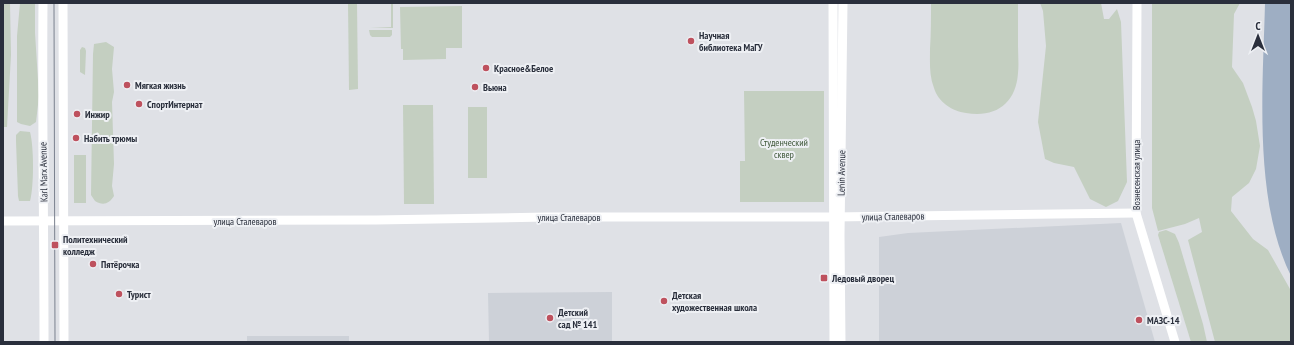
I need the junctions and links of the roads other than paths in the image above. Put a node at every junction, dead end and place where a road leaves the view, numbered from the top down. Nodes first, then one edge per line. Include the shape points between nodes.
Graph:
1 (43, 3) edge
2 (63, 3) edge
3 (833, 3) edge
4 (843, 3) edge
5 (1136, 3) edge
6 (1136, 213) junction
7 (837, 217) junction
8 (3, 221) edge
9 (44, 221) junction
10 (62, 221) junction
11 (44, 342) edge
12 (64, 342) edge
13 (834, 342) edge
14 (841, 342) edge
15 (1175, 342) edge

1 - 9 main road, Karl Marx Avenue
2 - 10 main road, Karl Marx Avenue
3 - 7 main road, Lenin Avenue
4 - 7 main road, Lenin Avenue
5 - 6 main road, Вознесенская улица
6 - 7 main road, улица Сталеваров
6 - 15 main road, Вознесенская улица
7 - 10 main road, улица Сталеваров
7 - 13 main road, Lenin Avenue
7 - 14 main road, Lenin Avenue
8 - 9 main road, улица Сталеваров
9 - 10 main road, улица Сталеваров
9 - 11 main road, Karl Marx Avenue
10 - 12 main road, Karl Marx Avenue

